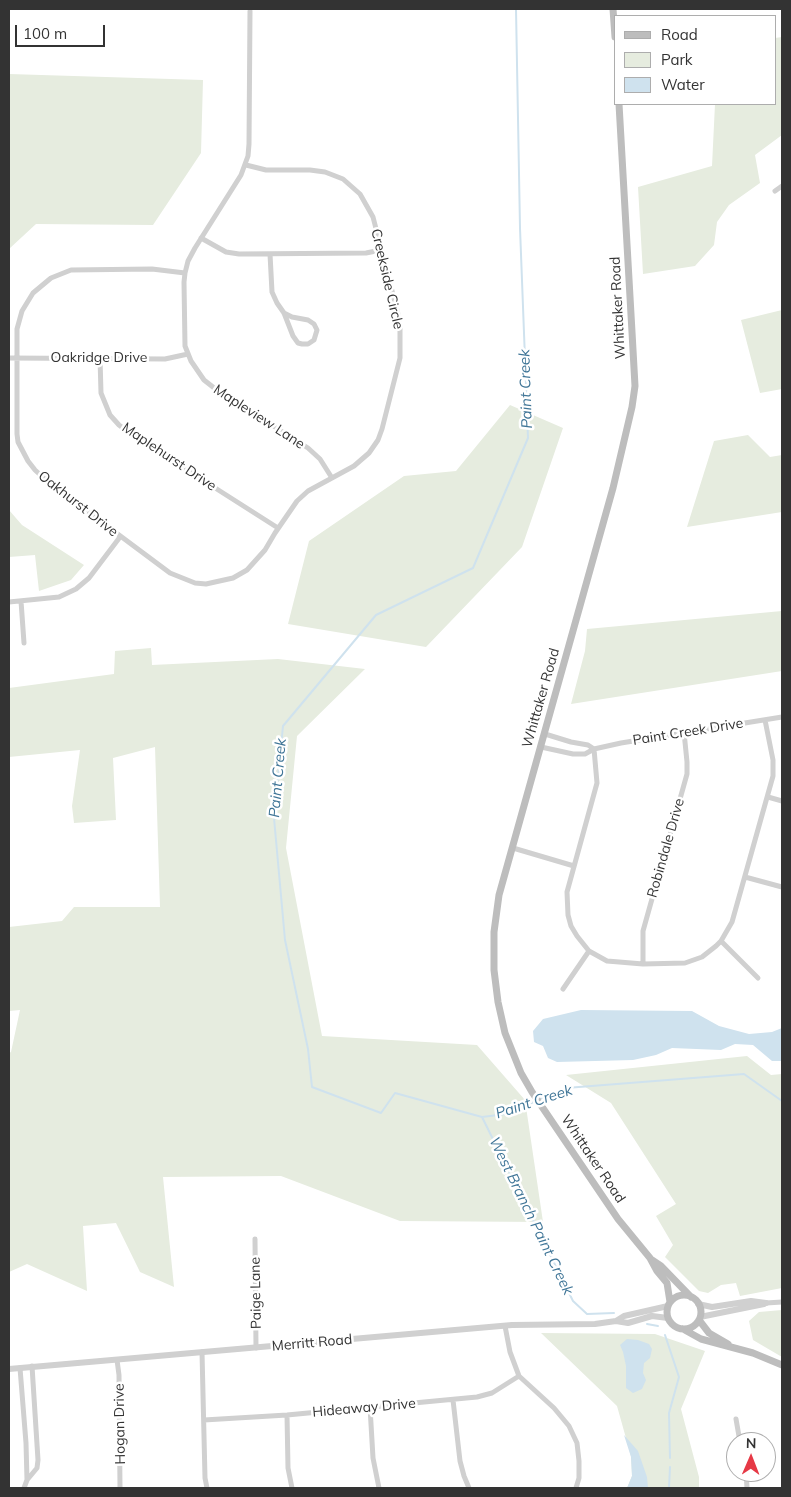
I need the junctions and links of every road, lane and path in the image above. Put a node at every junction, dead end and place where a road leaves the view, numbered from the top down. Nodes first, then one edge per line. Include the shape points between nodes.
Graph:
1 (613, 9) edge
2 (250, 10) edge
3 (614, 23) edge
4 (618, 105) edge
5 (246, 165) junction
6 (782, 186) edge
7 (775, 190) dead end
8 (201, 238) junction
9 (381, 250) junction
10 (270, 254) junction
11 (185, 273) junction
12 (284, 313) junction
13 (188, 354) junction
14 (9, 358) edge
15 (16, 358) junction
16 (100, 358) junction
17 (332, 478) junction
18 (278, 528) junction
19 (120, 537) junction
20 (22, 601) junction
21 (9, 602) edge
22 (24, 643) dead end
23 (782, 717) edge
24 (765, 720) junction
25 (684, 732) junction
26 (545, 734) junction
27 (541, 747) junction
28 (594, 749) junction
29 (768, 796) junction
30 (782, 800) edge
31 (513, 848) junction
32 (574, 866) junction
33 (745, 877) junction
34 (782, 887) edge
35 (721, 941) junction
36 (589, 951) junction
37 (643, 964) junction
38 (758, 978) dead end
39 (563, 989) dead end
40 (255, 1239) dead end
41 (650, 1258) junction
42 (691, 1298) junction
43 (782, 1302) edge
44 (766, 1303) junction
45 (669, 1304) junction
46 (698, 1304) junction
47 (668, 1318) junction
48 (699, 1319) junction
49 (616, 1321) junction
50 (505, 1326) junction
51 (683, 1329) junction
52 (730, 1346) junction
53 (256, 1348) junction
54 (202, 1352) junction
55 (117, 1360) junction
56 (782, 1365) edge
57 (32, 1366) junction
58 (20, 1368) junction
59 (9, 1369) edge
60 (519, 1376) junction
61 (454, 1400) junction
62 (370, 1407) junction
63 (287, 1414) junction
64 (204, 1420) junction
65 (736, 1420) dead end
66 (738, 1432) edge
67 (27, 1480) junction
68 (24, 1488) edge
69 (120, 1488) edge
70 (207, 1488) edge
71 (292, 1488) edge
72 (379, 1488) edge
73 (469, 1488) edge
74 (576, 1488) edge

1 - 3 main road
2 - 5 street, Mapleview Lane
4 - 26 main road, Whittaker Road via 635,386 620,462
5 - 8 street, Mapleview Lane
5 - 9 street, Creekside Circle via 266,170 319,170 343,179 360,194 368,207
6 - 7 street
8 - 10 street via 226,252
8 - 11 street, Mapleview Lane via 188,260
9 - 10 street
9 - 17 street, Creekside Circle via 400,322 398,370 378,440 354,466
10 - 12 street via 272,292
11 - 13 street, Mapleview Lane via 184,338
11 - 15 street, Oakhurst Drive via 152,269 71,270 52,278 33,293 22,312 17,329
12 - 12 street via 298,343 314,340 317,330 314,324
13 - 16 street, Oakridge Drive via 165,359
13 - 17 street, Mapleview Lane via 198,373 211,386 308,448
14 - 15 street, Oakridge Drive
15 - 16 street, Oakridge Drive
15 - 19 street, Oakhurst Drive via 17,434 28,461 48,482
16 - 18 street, Maplehurst Drive via 101,393 110,415 119,425
17 - 18 street, Creekside Circle via 297,501
18 - 19 street, Oakhurst Drive via 265,550 247,570 233,578 206,584 170,573
19 - 20 street via 94,573 76,589 59,596
20 - 21 street
20 - 22 street
23 - 24 street, Paint Creek Drive
24 - 25 street, Paint Creek Drive
24 - 29 street via 773,769
25 - 28 street, Paint Creek Drive
25 - 37 street, Robindale Drive via 687,774 643,931
26 - 27 main road, Whittaker Road
26 - 28 street, Paint Creek Drive
27 - 28 street, Paint Creek Drive via 580,754
27 - 31 main road, Whittaker Road
28 - 32 street via 597,783
29 - 30 street
29 - 33 street
31 - 32 street
31 - 41 main road, Whittaker Road via 496,912 493,946 494,978 505,1033 532,1092 618,1220
32 - 36 street via 567,892 568,915 576,936
33 - 34 street
33 - 35 street via 732,922
35 - 37 street via 708,953 693,960 678,964
35 - 38 street
36 - 37 street via 608,961
36 - 39 street
40 - 53 street, Paige Lane
41 - 42 main road, Whittaker Road
41 - 45 main road, Whittaker Road via 667,1283
42 - 45 main road via 682,1296
42 - 46 main road
43 - 44 street
44 - 46 street via 751,1300 712,1307
44 - 48 street
45 - 47 main road
45 - 49 street, Merritt Road
46 - 48 main road
47 - 49 street, Merritt Road via 652,1316 628,1322
47 - 51 main road via 674,1326
48 - 51 main road via 692,1327
48 - 52 main road via 709,1333
49 - 50 street, Merritt Road
50 - 53 street, Merritt Road
50 - 60 street
51 - 52 main road via 708,1341
52 - 56 main road
53 - 54 street, Merritt Road
54 - 55 street, Merritt Road
54 - 64 street
55 - 57 street, Merritt Road
55 - 69 street, Hogan Drive
57 - 58 street, Merritt Road
57 - 67 street via 38,1460
58 - 59 street, Merritt Road
58 - 67 street
60 - 61 street, Hideaway Drive via 485,1396
60 - 74 street via 569,1426 577,1443 580,1461
61 - 62 street, Hideaway Drive
61 - 73 street via 460,1462
62 - 63 street, Hideaway Drive
62 - 72 street via 372,1458
63 - 64 street, Hideaway Drive
63 - 71 street via 288,1468
64 - 70 street
65 - 66 street
67 - 68 street

